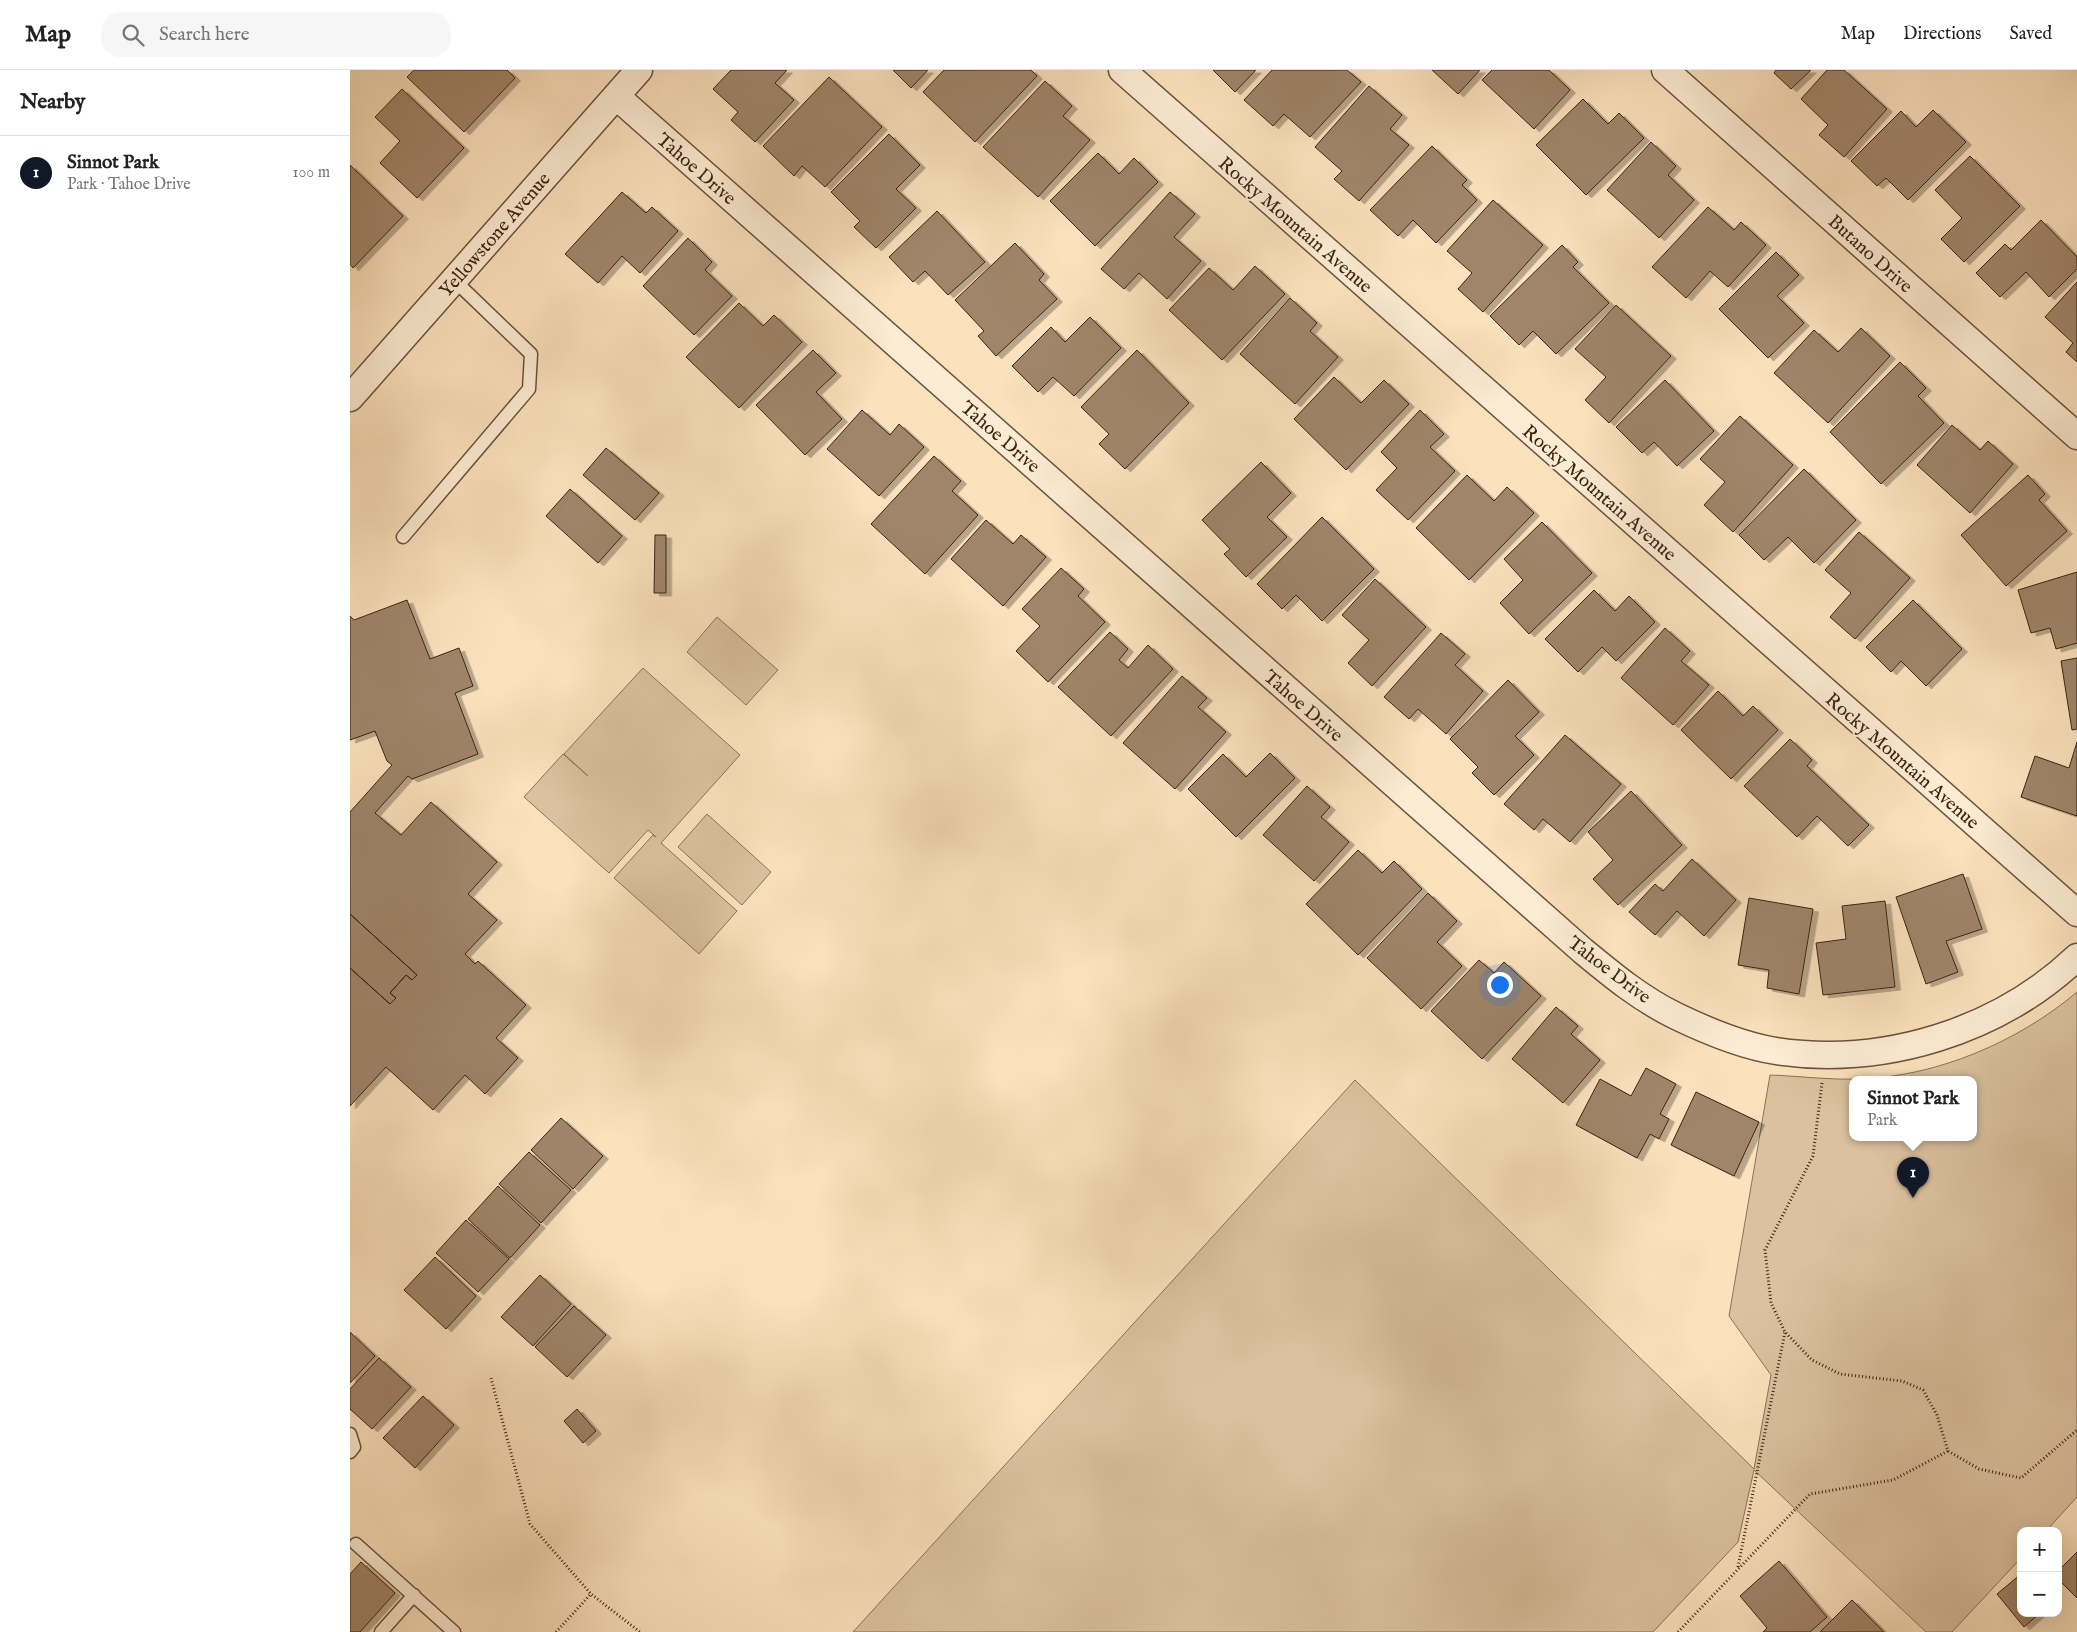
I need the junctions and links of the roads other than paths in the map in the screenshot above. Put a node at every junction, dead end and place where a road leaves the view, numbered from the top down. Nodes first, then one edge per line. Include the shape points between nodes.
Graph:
1 (639, 70) edge
2 (1122, 70) edge
3 (1665, 70) edge
4 (616, 96) junction
5 (454, 280) junction
6 (350, 398) edge
7 (2077, 436) edge
8 (403, 537) dead end
9 (2077, 914) edge
10 (2077, 957) edge
11 (350, 1434) edge
12 (350, 1452) edge
13 (352, 1544) edge
14 (414, 1595) junction
15 (381, 1632) edge
16 (454, 1632) edge

1 - 4 street, Yellowstone Avenue
2 - 9 street, Rocky Mountain Avenue
3 - 7 street, Butano Drive
4 - 5 street, Yellowstone Avenue
4 - 10 street, Tahoe Drive via 1582,951 1628,988 1675,1015 1724,1036 1774,1051 1825,1055 1894,1050 1948,1035 2028,998
5 - 6 street, Yellowstone Avenue
5 - 8 lane via 531,354 529,389
11 - 12 lane via 354,1447
13 - 14 lane
14 - 15 lane
14 - 16 lane

